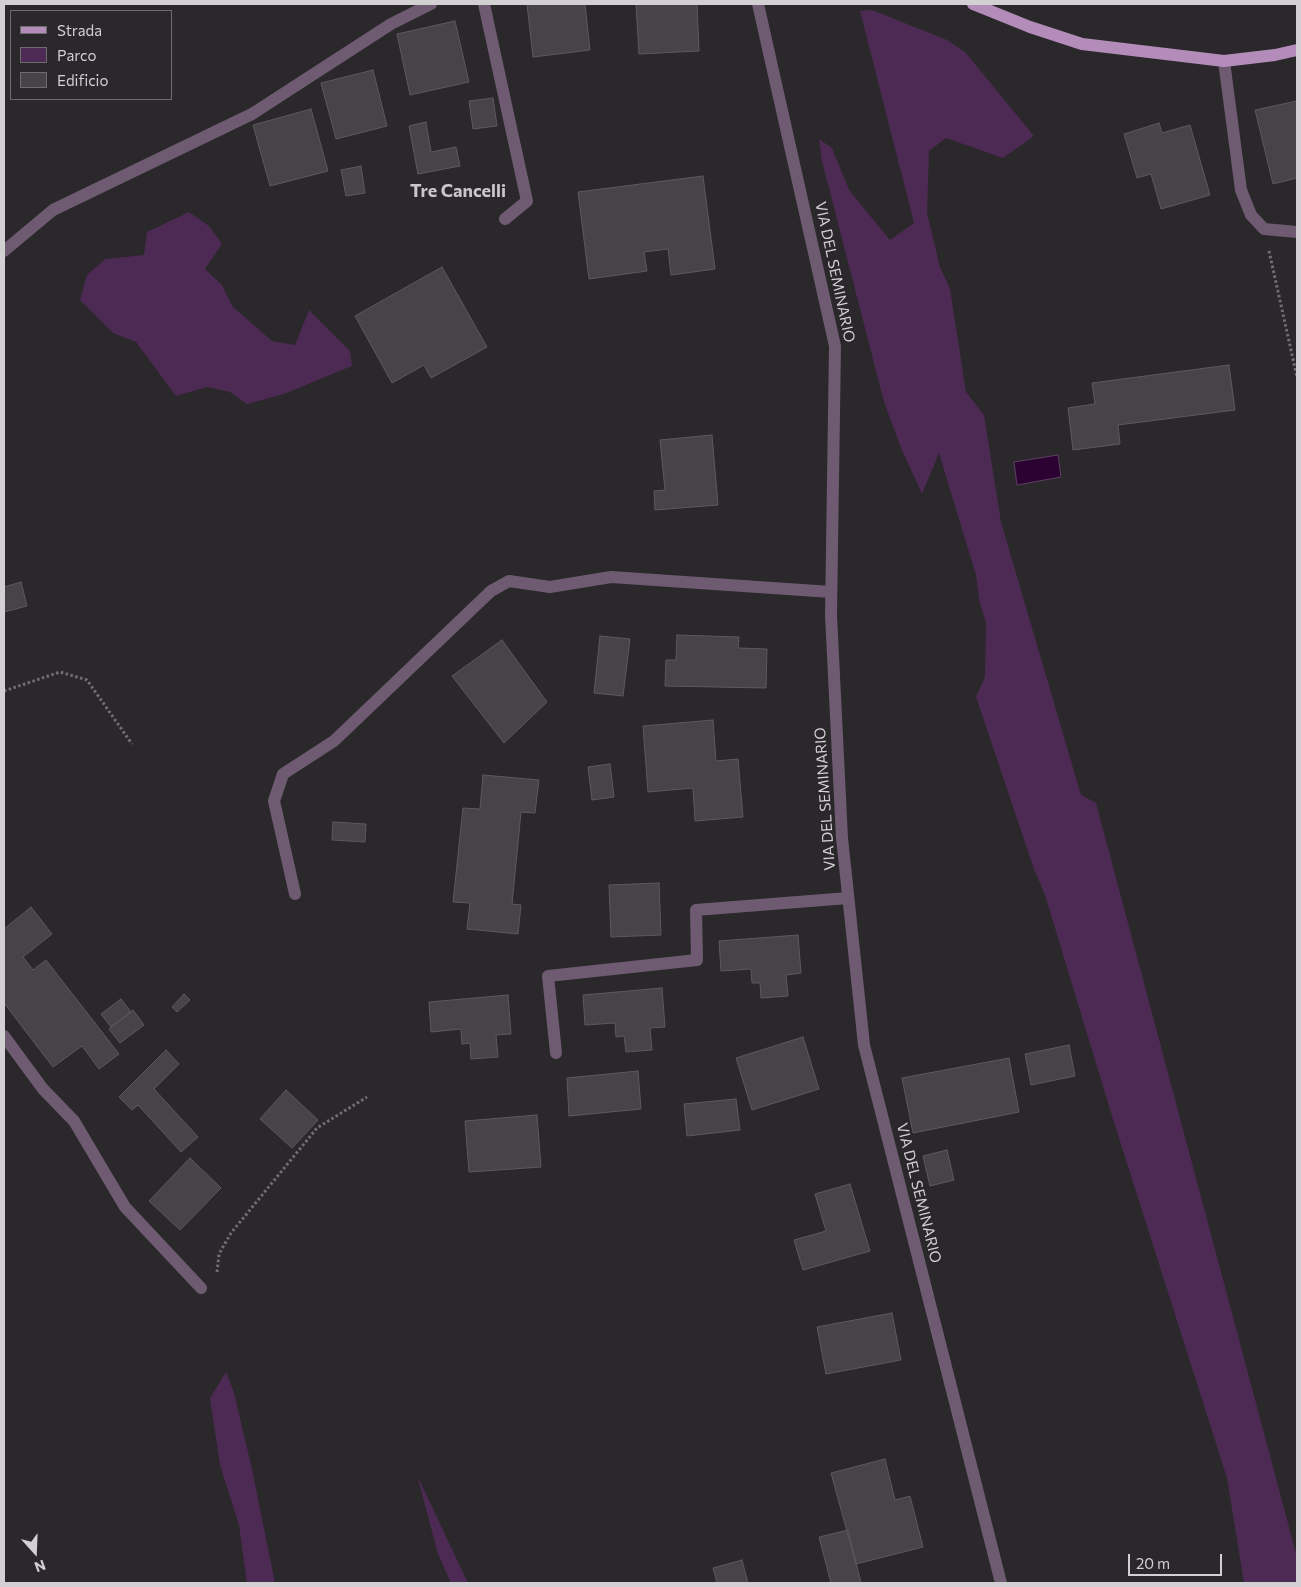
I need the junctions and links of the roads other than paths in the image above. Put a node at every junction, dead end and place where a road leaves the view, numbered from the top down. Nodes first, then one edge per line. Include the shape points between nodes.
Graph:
1 (431, 4) edge
2 (484, 4) edge
3 (758, 4) edge
4 (973, 4) edge
5 (1297, 50) edge
6 (1224, 60) junction
7 (505, 219) dead end
8 (1297, 232) edge
9 (4, 251) edge
10 (831, 592) junction
11 (295, 894) dead end
12 (848, 898) junction
13 (4, 1036) edge
14 (556, 1052) dead end
15 (201, 1288) road end
16 (1002, 1583) edge

1 - 9 street via 391,24 252,114 53,210
2 - 7 street via 527,201
3 - 10 street, VIA DEL SEMINARIO via 835,346
4 - 6 main road via 1082,44
5 - 6 main road
6 - 8 street via 1240,190 1251,215 1264,229
10 - 11 street via 611,577 550,587 509,581 491,591 334,741 283,774 274,801
10 - 12 street, VIA DEL SEMINARIO via 842,838
12 - 14 street via 696,910 697,960 548,976
12 - 16 street, VIA DEL SEMINARIO via 864,1044
13 - 15 street via 43,1089 74,1121 125,1207

